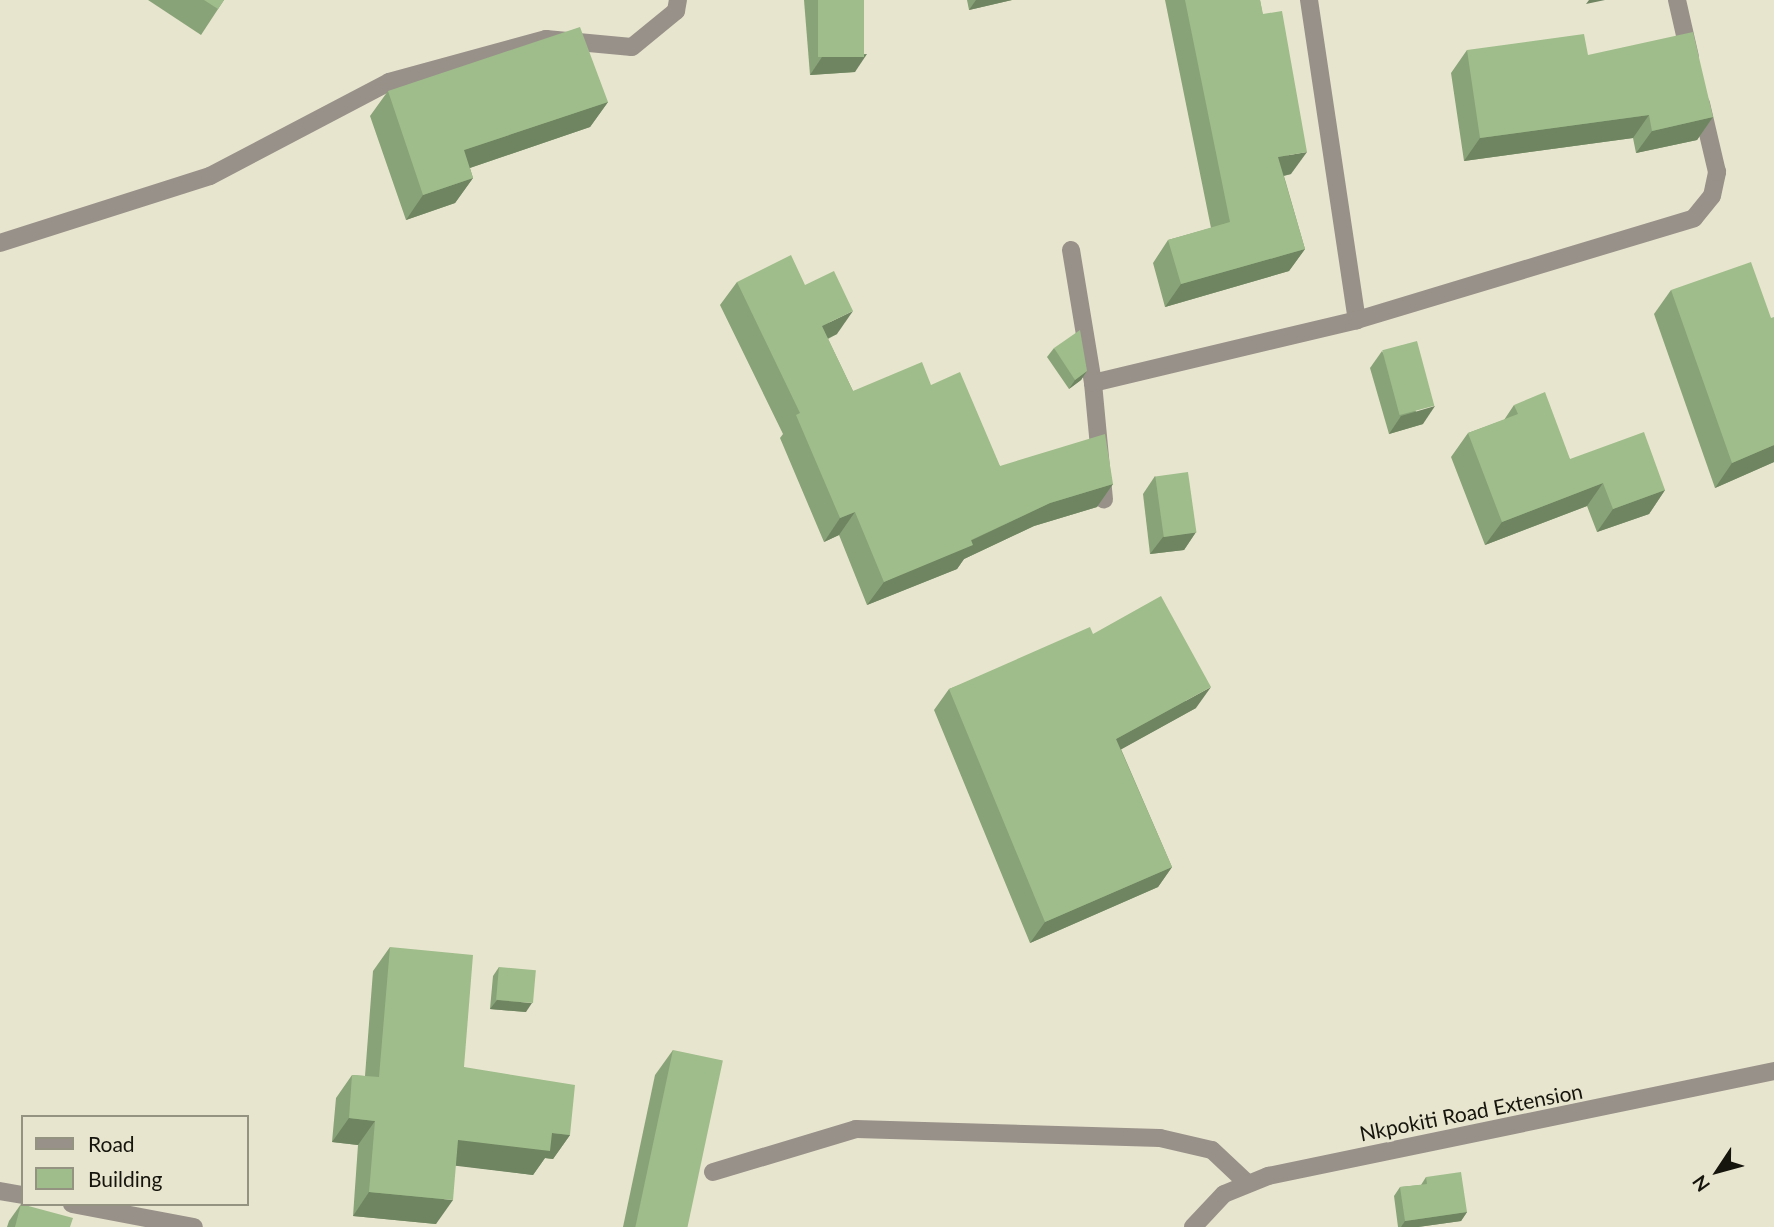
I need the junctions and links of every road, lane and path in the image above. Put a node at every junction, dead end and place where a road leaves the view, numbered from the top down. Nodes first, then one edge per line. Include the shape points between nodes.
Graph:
1 (678, 0) edge
2 (1309, 0) edge
3 (1677, 0) edge
4 (0, 243) edge
5 (1071, 250) dead end
6 (1357, 320) junction
7 (1093, 383) junction
8 (1104, 499) edge
9 (1774, 1071) edge
10 (713, 1172) dead end
11 (1247, 1183) junction
12 (0, 1191) edge
13 (21, 1195) edge
14 (83, 1206) edge
15 (194, 1227) edge
16 (1193, 1227) edge

1 - 4 street via 676,11 632,47 547,39 389,82 210,176
2 - 6 street
3 - 6 street via 1717,172 1712,196 1694,218
5 - 7 street
6 - 7 street
7 - 8 street
9 - 11 street, Nkpokiti Road Extension
10 - 11 street via 856,1129 1160,1138 1212,1150
11 - 16 street, Nkpokiti Road Extension via 1224,1194
12 - 13 street
14 - 15 street

